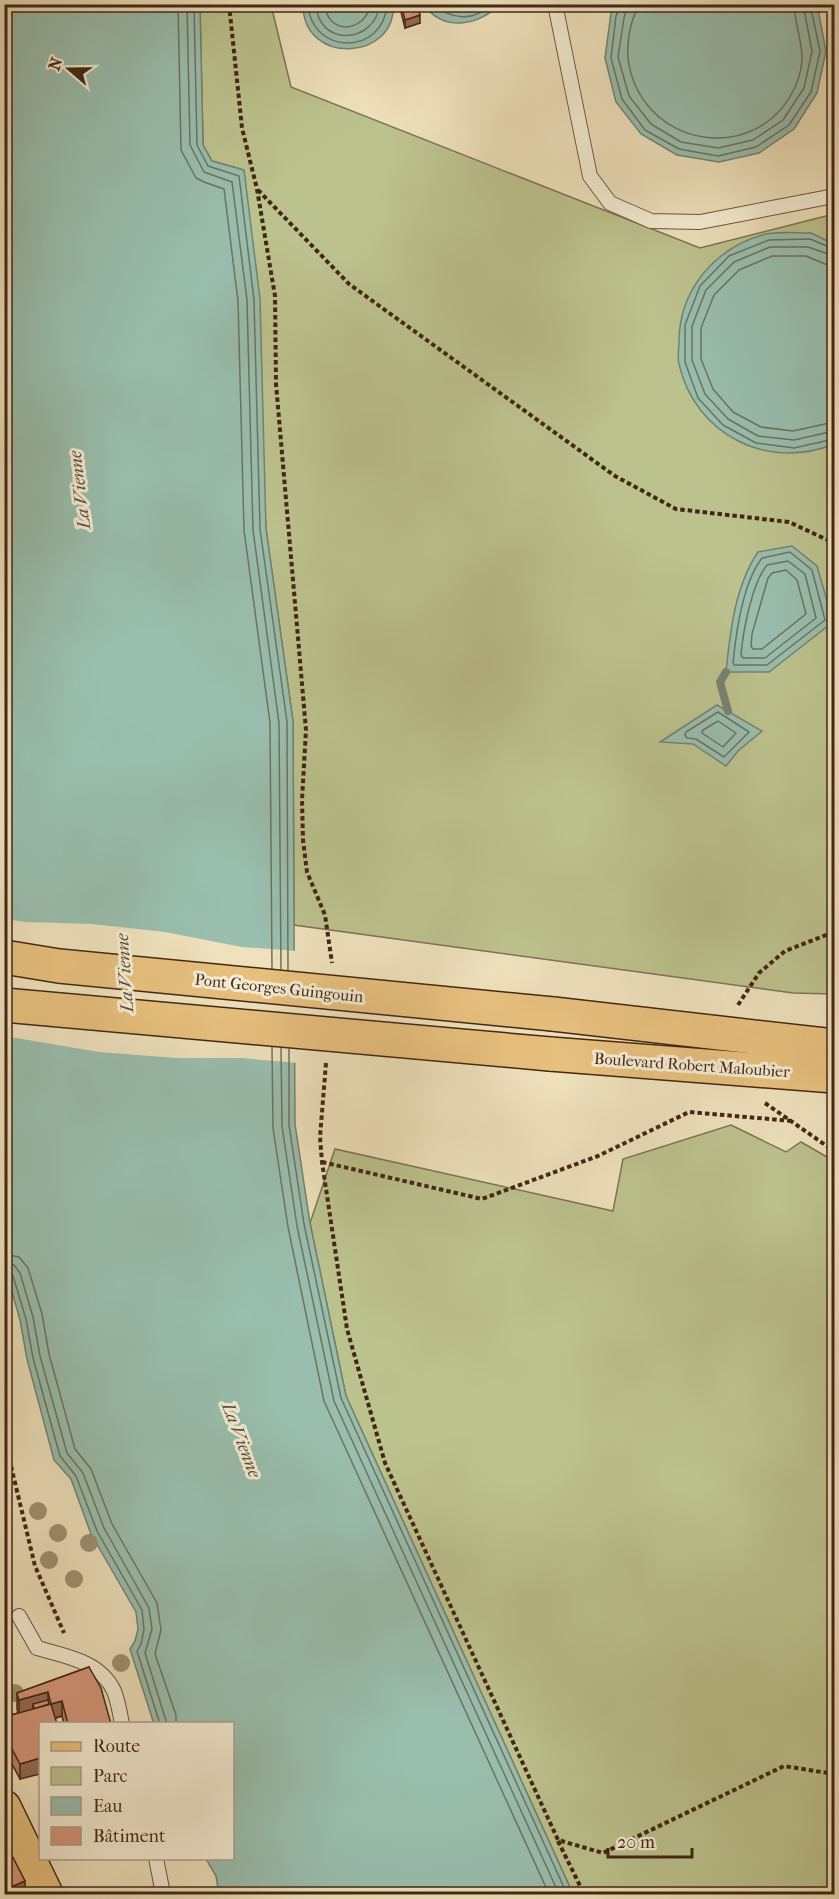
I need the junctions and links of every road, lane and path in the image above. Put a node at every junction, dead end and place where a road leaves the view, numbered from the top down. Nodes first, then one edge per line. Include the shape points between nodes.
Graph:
1 (229, 4) edge
2 (555, 4) edge
3 (257, 189) junction
4 (834, 196) edge
5 (834, 543) edge
6 (834, 932) edge
7 (4, 957) edge
8 (4, 964) edge
9 (59, 966) junction
10 (333, 971) dead end
11 (4, 1005) edge
12 (735, 1011) dead end
13 (553, 1014) joint
14 (834, 1046) edge
15 (327, 1053) dead end
16 (834, 1076) edge
17 (792, 1121) dead end
18 (321, 1162) junction
19 (4, 1437) edge
20 (19, 1616) dead end
21 (76, 1660) junction
22 (121, 1722) edge
23 (834, 1774) edge
24 (4, 1807) edge
25 (558, 1840) junction
26 (156, 1860) edge
27 (46, 1894) edge
28 (163, 1894) edge
29 (584, 1894) edge

1 - 3 path via 242,128
2 - 4 lane via 590,176 610,203 651,221 700,222
3 - 5 path via 349,284 615,476 676,509 789,522
3 - 10 path via 275,296 276,384 306,730 303,840 307,872 325,915
6 - 12 path via 785,951 759,973
7 - 9 main road, Pont Georges Guingouin, bridge
8 - 9 main road, bridge
9 - 13 main road, Pont Georges Guingouin, bridge
11 - 16 main road, Boulevard Robert Maloubier, bridge
13 - 14 main road, Boulevard Robert Maloubier
15 - 18 path
17 - 18 path via 689,1112 598,1156 483,1199
18 - 25 path via 347,1329 385,1463
19 - 21 path via 35,1566
20 - 21 lane via 37,1648
21 - 22 lane via 88,1663 113,1690
23 - 25 path via 784,1766 603,1853
24 - 27 main road
25 - 29 path
26 - 28 lane

